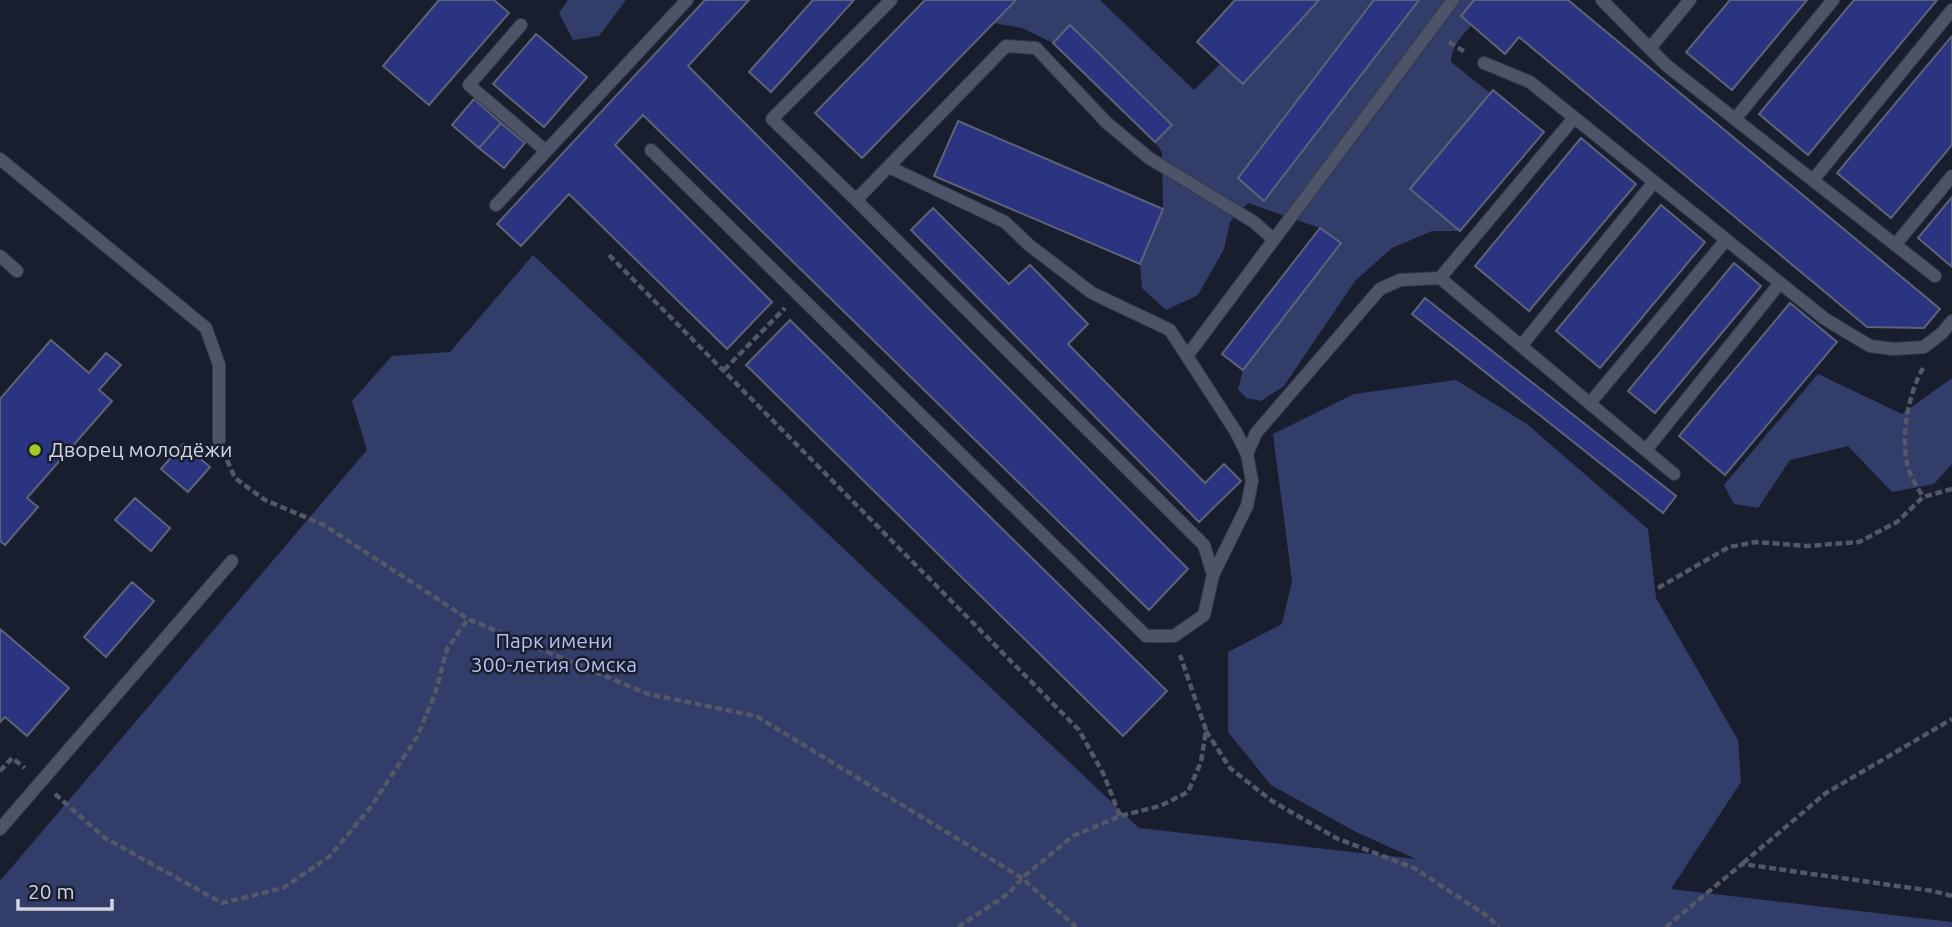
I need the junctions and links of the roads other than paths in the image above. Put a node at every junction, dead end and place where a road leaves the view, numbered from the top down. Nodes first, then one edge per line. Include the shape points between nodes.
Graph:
1 (687, 0) edge
2 (891, 0) edge
3 (1453, 0) edge
4 (1602, 0) edge
5 (1690, 0) edge
6 (1833, 0) edge
7 (1952, 10) edge
8 (521, 25) dead end
9 (1650, 48) junction
10 (1483, 63) road end
11 (1574, 118) junction
12 (1735, 119) junction
13 (651, 150) dead end
14 (546, 151) junction
15 (0, 159) edge
16 (888, 167) junction
17 (1952, 176) edge
18 (1813, 180) junction
19 (1654, 183) junction
20 (856, 200) junction
21 (496, 205) dead end
22 (1274, 240) junction
23 (1726, 240) junction
24 (1895, 245) junction
25 (0, 256) edge
26 (17, 271) dead end
27 (1935, 276) dead end
28 (1440, 278) junction
29 (1780, 283) junction
30 (1952, 321) edge
31 (1521, 346) junction
32 (1187, 356) junction
33 (1590, 403) junction
34 (219, 441) road end
35 (1646, 450) junction
36 (1247, 454) junction
37 (1674, 474) dead end
38 (232, 561) dead end
39 (1213, 575) junction
40 (0, 829) edge

1 - 14 lane
2 - 20 lane via 772,119
3 - 22 lane
4 - 9 lane
5 - 9 lane
6 - 12 lane
7 - 18 lane
8 - 14 lane via 469,85
9 - 12 lane
10 - 11 lane via 1530,82
11 - 19 lane
11 - 28 lane
12 - 18 lane
13 - 39 lane via 1146,636 1174,636 1204,615
14 - 21 lane
15 - 34 lane via 206,328 219,365
16 - 20 lane
16 - 22 lane via 1006,46 1036,48 1107,122 1149,158 1254,222
16 - 32 lane via 1005,222 1092,293 1170,330
17 - 24 lane
18 - 24 lane
19 - 23 lane
19 - 31 lane
20 - 39 lane via 1205,545
22 - 32 lane
23 - 29 lane
23 - 33 lane
24 - 27 lane
25 - 26 lane
28 - 31 lane
28 - 36 lane via 1400,280 1380,289 1256,433
29 - 30 lane via 1825,319 1870,346 1924,346
29 - 35 lane
31 - 33 lane
32 - 36 lane
33 - 35 lane
35 - 37 lane
36 - 39 lane via 1252,481 1247,506
38 - 40 lane

